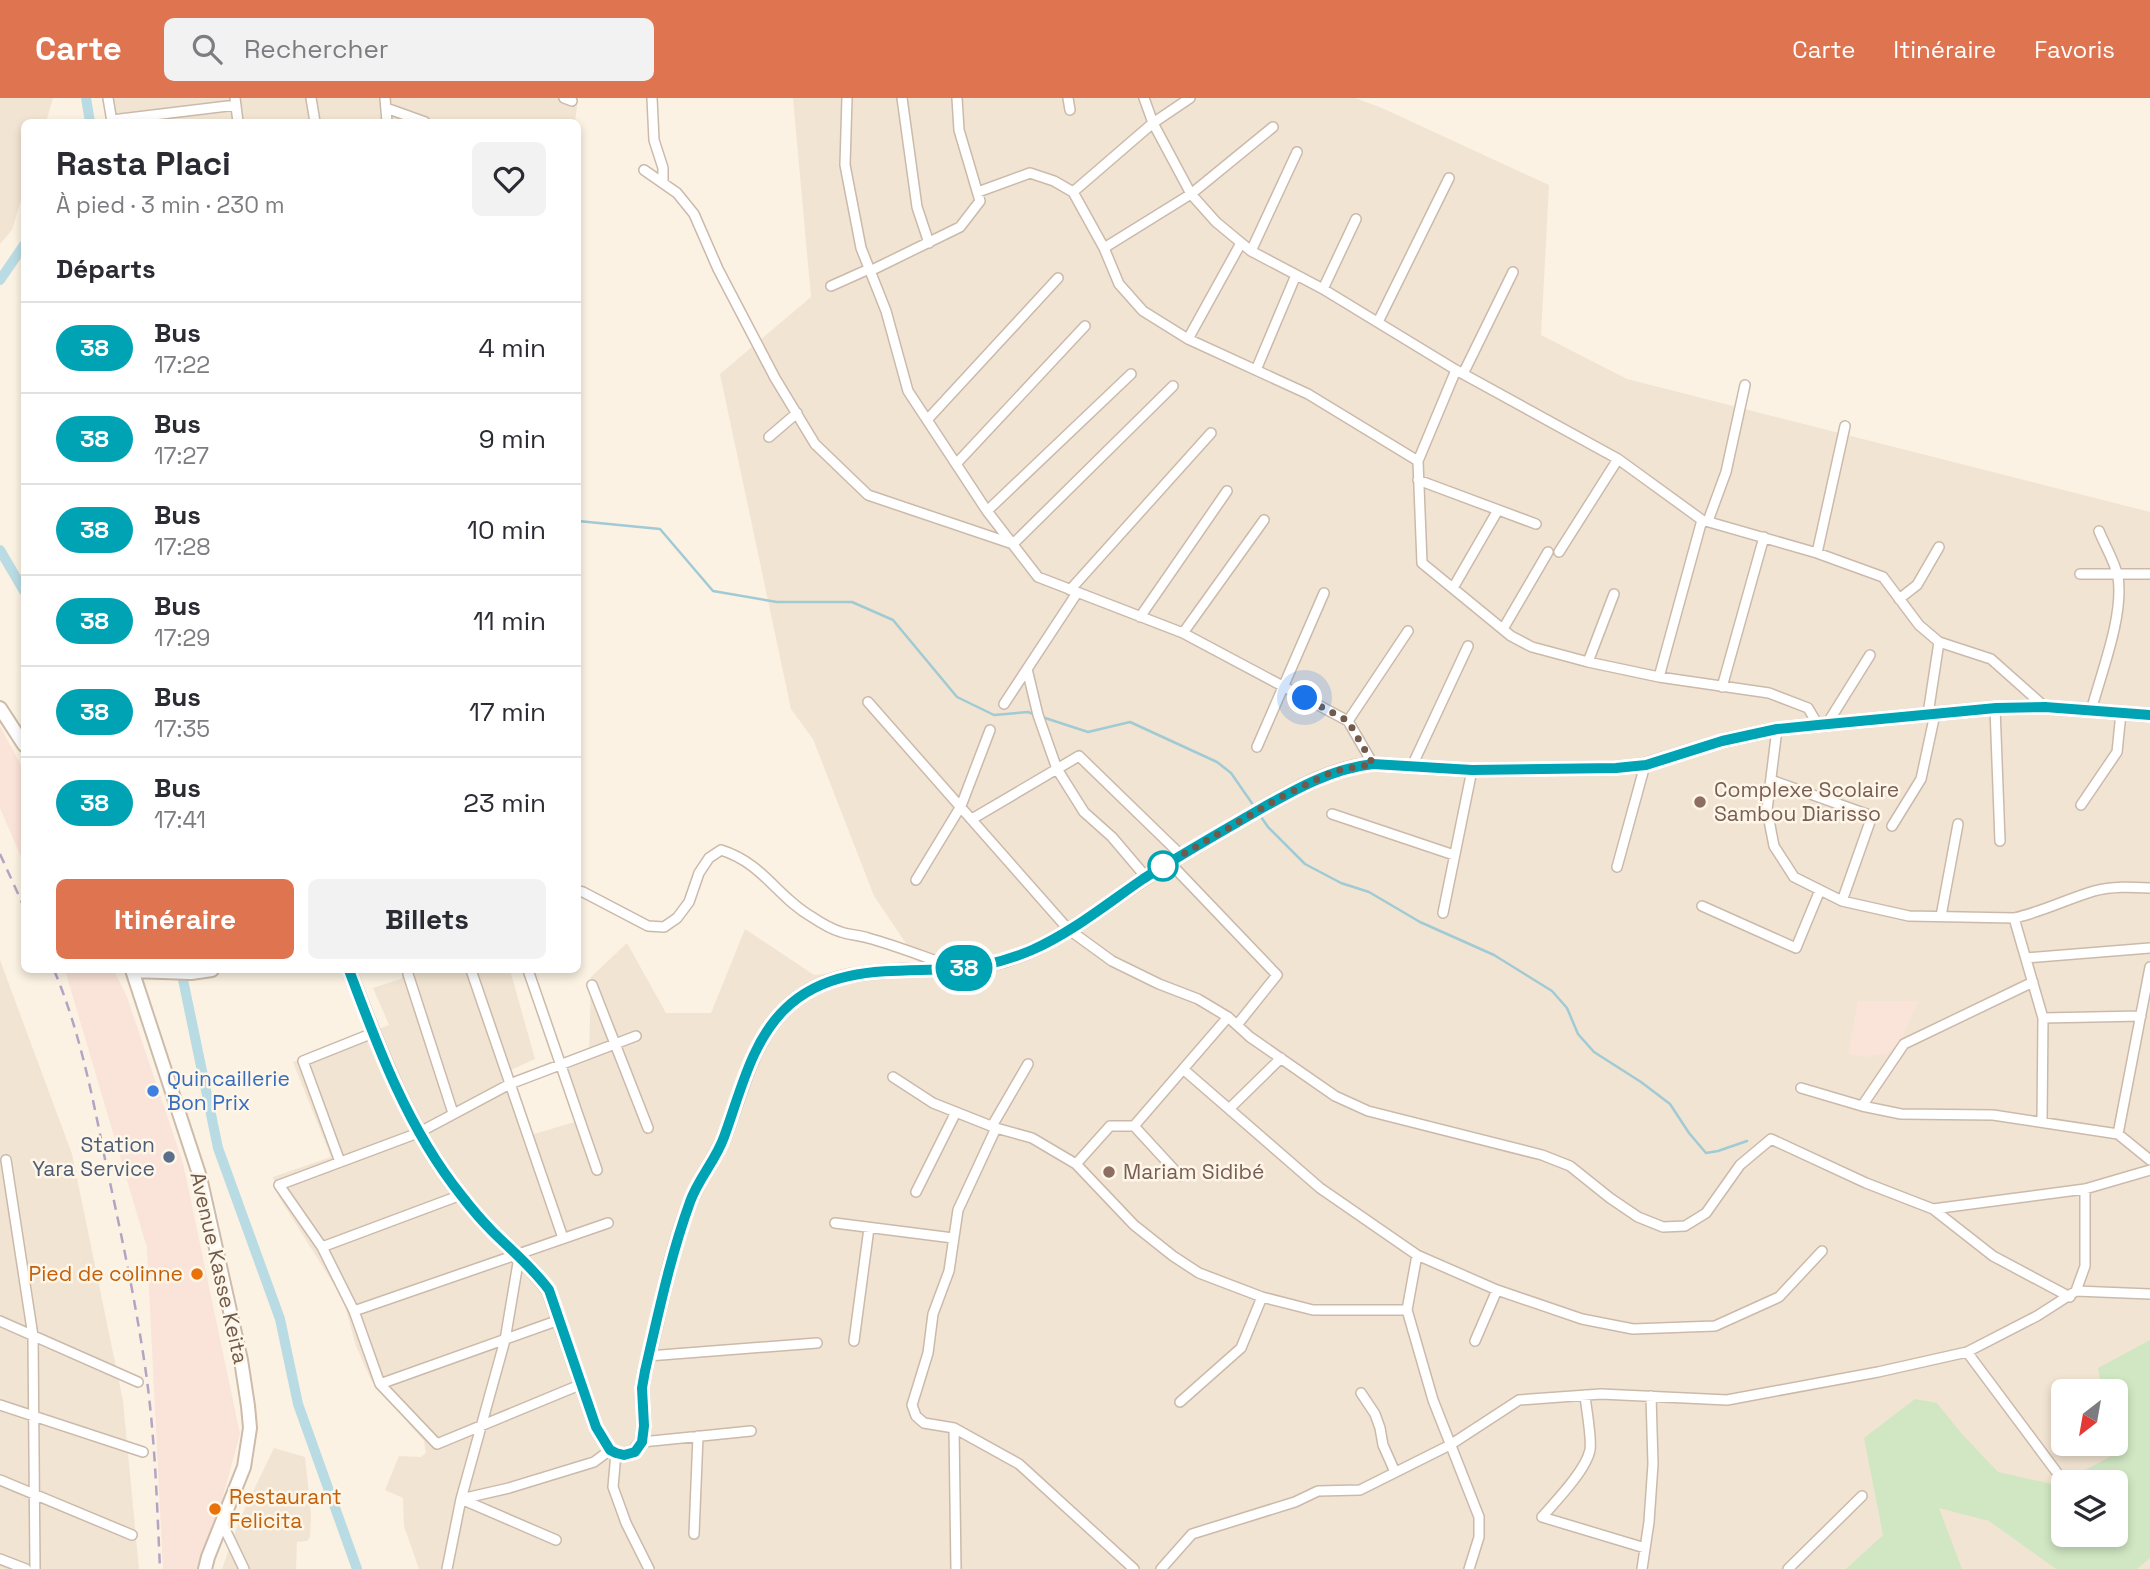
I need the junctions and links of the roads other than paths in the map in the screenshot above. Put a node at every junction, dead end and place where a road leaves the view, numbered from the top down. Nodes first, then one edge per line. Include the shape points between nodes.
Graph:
1 (108, 98) edge
2 (312, 98) edge
3 (652, 98) edge
4 (847, 98) edge
5 (902, 98) edge
6 (957, 98) edge
7 (1068, 98) edge
8 (1144, 98) edge
9 (1190, 98) edge
10 (235, 102) edge
11 (385, 103) edge
12 (1070, 110) dead end
13 (112, 119) edge
14 (125, 119) edge
15 (315, 119) edge
16 (419, 119) edge
17 (1153, 123) junction
18 (1273, 127) dead end
19 (1297, 152) dead end
20 (645, 170) dead end
21 (1449, 178) dead end
22 (663, 183) junction
23 (978, 192) junction
24 (1073, 192) junction
25 (1191, 194) junction
26 (1356, 219) dead end
27 (929, 243) junction
28 (1241, 243) junction
29 (1104, 248) junction
30 (1251, 251) junction
31 (870, 270) junction
32 (1513, 272) dead end
33 (1296, 275) junction
34 (1058, 278) dead end
35 (831, 286) dead end
36 (1324, 289) junction
37 (1378, 322) junction
38 (1085, 326) dead end
39 (1188, 339) junction
40 (1256, 370) junction
41 (1460, 372) junction
42 (1131, 373) dead end
43 (1745, 385) dead end
44 (1173, 386) dead end
45 (797, 414) junction
46 (927, 420) junction
47 (1845, 426) dead end
48 (1211, 433) dead end
49 (769, 437) dead end
50 (1618, 459) junction
51 (1418, 461) junction
52 (956, 464) junction
53 (1419, 480) junction
54 (1227, 492) dead end
55 (987, 510) junction
56 (1498, 510) junction
57 (1264, 520) dead end
58 (1705, 520) junction
59 (1536, 524) dead end
60 (2099, 531) dead end
61 (1764, 537) junction
62 (1013, 544) junction
63 (1939, 547) dead end
64 (1817, 553) junction
65 (2118, 574) junction
66 (2150, 574) edge
67 (2080, 575) dead end
68 (1453, 588) junction
69 (1074, 592) junction
70 (1324, 593) dead end
71 (1614, 594) dead end
72 (1899, 599) junction
73 (1140, 617) junction
74 (1503, 629) junction
75 (1408, 631) dead end
76 (1182, 633) junction
77 (1939, 642) junction
78 (1468, 646) dead end
79 (1870, 655) dead end
80 (1588, 662) junction
81 (1027, 669) junction
82 (1658, 677) junction
83 (1283, 687) junction
84 (1722, 687) junction
85 (868, 702) dead end
86 (1004, 704) dead end
87 (2045, 707) junction
88 (0, 708) edge
89 (1996, 708) junction
90 (2091, 711) junction
91 (2121, 713) junction
92 (1931, 714) junction
93 (2150, 715) edge
94 (1348, 721) junction
95 (1822, 724) junction
96 (1777, 729) junction
97 (990, 730) dead end
98 (21, 740) edge
99 (1257, 747) dead end
100 (1373, 764) junction
101 (1646, 765) junction
102 (1412, 766) junction
103 (1057, 769) junction
104 (1472, 770) junction
105 (1771, 780) junction
106 (2081, 805) dead end
107 (961, 806) junction
108 (1332, 814) dead end
109 (972, 820) junction
110 (1958, 824) dead end
111 (1892, 825) dead end
112 (2000, 841) dead end
113 (1181, 855) junction
114 (1454, 855) junction
115 (1169, 862) junction
116 (1617, 867) dead end
117 (1146, 877) junction
118 (916, 880) dead end
119 (2150, 888) edge
120 (1820, 890) junction
121 (581, 892) edge
122 (1842, 901) junction
123 (1702, 906) dead end
124 (1443, 914) dead end
125 (1941, 916) junction
126 (2014, 918) junction
127 (1068, 929) junction
128 (2150, 948) edge
129 (2026, 958) junction
130 (2150, 968) edge
131 (951, 969) junction
132 (134, 973) edge
133 (350, 973) edge
134 (472, 973) edge
135 (529, 973) edge
136 (408, 974) dead end
137 (2033, 982) junction
138 (592, 985) dead end
139 (2141, 1016) junction
140 (1228, 1017) junction
141 (2043, 1018) junction
142 (1237, 1025) junction
143 (373, 1033) junction
144 (636, 1036) dead end
145 (615, 1044) junction
146 (1281, 1058) junction
147 (561, 1064) junction
148 (1028, 1064) dead end
149 (1183, 1069) junction
150 (893, 1077) dead end
151 (510, 1084) junction
152 (1801, 1088) dead end
153 (1862, 1107) junction
154 (1229, 1109) junction
155 (956, 1112) junction
156 (453, 1113) junction
157 (2042, 1122) junction
158 (1134, 1126) junction
159 (994, 1127) junction
160 (648, 1128) dead end
161 (418, 1133) junction
162 (2118, 1134) junction
163 (6, 1160) dead end
164 (2150, 1160) edge
165 (340, 1162) junction
166 (1076, 1164) junction
167 (597, 1170) dead end
168 (2150, 1170) edge
169 (1180, 1176) dead end
170 (2085, 1189) junction
171 (916, 1192) dead end
172 (461, 1195) junction
173 (1933, 1209) junction
174 (608, 1223) dead end
175 (835, 1223) dead end
176 (869, 1228) junction
177 (563, 1238) junction
178 (953, 1238) junction
179 (322, 1247) junction
180 (1822, 1251) dead end
181 (1417, 1255) junction
182 (518, 1256) junction
183 (1497, 1290) junction
184 (2073, 1294) junction
185 (2150, 1294) edge
186 (1262, 1297) junction
187 (1407, 1310) junction
188 (354, 1311) junction
189 (559, 1320) junction
190 (0, 1321) edge
191 (33, 1336) junction
192 (505, 1340) junction
193 (854, 1341) dead end
194 (1475, 1341) dead end
195 (817, 1343) dead end
196 (1967, 1352) junction
197 (648, 1356) junction
198 (138, 1382) dead end
199 (380, 1384) junction
200 (582, 1384) junction
201 (1361, 1393) dead end
202 (1585, 1395) junction
203 (1651, 1396) junction
204 (1180, 1402) dead end
205 (0, 1405) edge
206 (33, 1416) junction
207 (481, 1426) junction
208 (954, 1428) junction
209 (751, 1430) dead end
210 (698, 1436) junction
211 (642, 1442) junction
212 (1450, 1445) junction
213 (143, 1452) dead end
214 (613, 1452) junction
215 (2055, 1470) edge
216 (1395, 1472) junction
217 (0, 1480) edge
218 (34, 1494) junction
219 (1862, 1496) dead end
220 (461, 1499) junction
221 (222, 1523) junction
222 (694, 1534) dead end
223 (132, 1535) dead end
224 (556, 1539) dead end
225 (1645, 1548) junction
226 (0, 1559) edge
227 (26, 1569) edge
228 (35, 1569) edge
229 (205, 1569) edge
230 (244, 1569) edge
231 (447, 1569) edge
232 (649, 1569) edge
233 (956, 1569) edge
234 (1135, 1569) edge
235 (1161, 1569) edge
236 (1469, 1569) edge
237 (1642, 1569) edge
238 (1788, 1569) edge

1 - 13 street
2 - 15 street
3 - 22 street
4 - 31 street via 845,165 861,248
5 - 27 street via 917,207
6 - 23 street via 959,130
7 - 12 street
8 - 17 street
9 - 17 street
10 - 14 street
11 - 16 street
17 - 24 street
17 - 25 street
18 - 25 street
19 - 30 street
20 - 22 street
21 - 37 street
22 - 45 street via 694,214 737,306
23 - 24 street via 1030,173
23 - 27 street via 980,201 960,227
24 - 29 street
25 - 28 street
25 - 29 street
26 - 36 street
27 - 31 street
28 - 30 street
28 - 39 street
29 - 39 street via 1119,284 1143,311
30 - 33 street
31 - 35 street
31 - 46 street via 908,391
32 - 41 street
33 - 36 street
33 - 40 street
34 - 46 street
36 - 37 street
37 - 41 street
38 - 52 street
39 - 40 street
40 - 51 street via 1308,394
41 - 50 street
41 - 51 street
42 - 55 street
43 - 58 street via 1726,472
44 - 62 street
45 - 49 street
45 - 62 street via 815,444 868,495
46 - 52 street
47 - 64 street
48 - 69 street
50 - 58 street
50 - 74 street
51 - 53 street
52 - 55 street
53 - 56 street
53 - 68 street via 1422,563
54 - 73 street
55 - 62 street
56 - 59 street
56 - 68 street
57 - 76 street
58 - 61 street
58 - 82 street
60 - 65 street
61 - 64 street
61 - 84 street
62 - 69 street via 1038,577
63 - 72 street via 1917,585
64 - 72 street via 1883,577
65 - 66 street
65 - 67 street
65 - 90 street via 2118,612
68 - 74 street
69 - 73 street
69 - 81 street
70 - 83 street
71 - 80 street
72 - 77 street
73 - 76 street
74 - 80 street via 1532,647
75 - 94 street
76 - 83 street
77 - 87 street via 1991,659
77 - 92 street
78 - 102 street
79 - 95 street
80 - 82 street
81 - 86 street
81 - 103 street
82 - 84 street
83 - 94 street
83 - 99 street
84 - 95 street via 1769,693 1808,708
85 - 107 street
87 - 89 street
87 - 90 street
88 - 98 street
89 - 92 street
89 - 112 street
90 - 91 street
91 - 93 street
91 - 106 street via 2117,752
92 - 95 street
92 - 111 street via 1921,779
94 - 100 street
95 - 96 street
96 - 101 street
96 - 105 street
97 - 107 street
100 - 102 street
100 - 113 street via 1334,771
101 - 104 street
101 - 116 street
102 - 104 street
103 - 109 street
103 - 113 street via 1079,756
103 - 117 street via 1084,812
104 - 114 street
105 - 120 street via 1767,810 1774,846 1794,877
105 - 122 street via 1872,816
107 - 109 street
107 - 118 street
108 - 114 street
109 - 127 street
110 - 125 street
113 - 115 street
114 - 124 street
115 - 117 street
115 - 142 street via 1278,975
117 - 127 street
119 - 126 street via 2096,890
120 - 122 street
120 - 123 street via 1796,948
121 - 131 street via 648,926 664,927 690,902 699,873 721,850 761,872 810,916 841,932 904,949
122 - 125 street via 1909,916
125 - 126 street
126 - 129 street
127 - 131 street via 1005,960
127 - 140 street via 1112,961
128 - 129 street
129 - 137 street
130 - 139 street
131 - 197 street via 880,970 822,983 785,1009 769,1028 748,1068 723,1140 691,1199
132 - 221 street, Avenue Kasse Keita via 200,1177 245,1383 250,1428 244,1467
133 - 143 street
134 - 151 street
135 - 147 street
136 - 156 street
137 - 141 street
137 - 153 street via 1904,1044
138 - 145 street
139 - 141 street
139 - 162 street
140 - 142 street
140 - 149 street
141 - 157 street
142 - 146 street
143 - 161 street
143 - 165 street via 303,1061
144 - 145 street
145 - 147 street
145 - 160 street
146 - 154 street
146 - 173 street via 1335,1097 1368,1111 1570,1166 1638,1217 1663,1227 1685,1226 1706,1213 1740,1165 1771,1139
147 - 151 street
147 - 167 street
148 - 159 street
149 - 154 street
149 - 158 street
150 - 155 street
151 - 156 street
151 - 177 street
152 - 153 street
153 - 157 street via 1901,1114 1993,1115
154 - 181 street via 1320,1188
155 - 159 street
155 - 171 street
156 - 161 street
157 - 162 street
158 - 166 street via 1110,1126
158 - 169 street
159 - 166 street via 1032,1138
159 - 178 street via 958,1210
161 - 165 street
161 - 172 street
162 - 164 street
163 - 191 street
165 - 179 street via 279,1185
166 - 186 street via 1134,1225 1173,1256 1199,1273
168 - 170 street
170 - 173 street
170 - 184 street via 2085,1266
172 - 179 street
172 - 182 street
173 - 184 street via 1993,1256
174 - 177 street
175 - 176 street
176 - 178 street
176 - 193 street
177 - 182 street
178 - 208 street via 949,1271 933,1314 928,1353 912,1405 924,1423
179 - 188 street
180 - 183 street via 1779,1297 1714,1326 1633,1329 1582,1319
181 - 183 street
181 - 187 street
182 - 188 street
182 - 189 street via 549,1290
182 - 192 street
183 - 194 street
184 - 185 street
184 - 196 street
186 - 187 street via 1313,1310
186 - 204 street via 1241,1348
187 - 212 street
188 - 199 street
189 - 192 street
189 - 200 street
190 - 191 street
191 - 198 street
191 - 206 street
192 - 199 street
192 - 207 street
195 - 197 street
196 - 203 street via 1727,1400
196 - 215 street
197 - 211 street via 642,1388
199 - 207 street via 437,1444
200 - 207 street
200 - 214 street via 596,1427
201 - 216 street via 1375,1414
202 - 203 street
202 - 212 street via 1519,1400
202 - 225 street via 1590,1449 1564,1493 1542,1517
203 - 225 street via 1653,1464
205 - 206 street
206 - 213 street
206 - 218 street
207 - 220 street
208 - 233 street
208 - 234 street via 1019,1464
209 - 210 street
210 - 211 street
210 - 222 street
211 - 214 street via 635,1452
212 - 216 street
212 - 236 street via 1479,1517 1479,1537
214 - 220 street via 594,1462
214 - 232 street via 613,1487
216 - 235 street via 1360,1490 1318,1491 1192,1534
217 - 218 street
218 - 223 street
218 - 228 street
219 - 238 street
220 - 224 street
220 - 231 street
221 - 229 street, Avenue Kasse Keita
221 - 230 street
225 - 237 street
226 - 227 street

